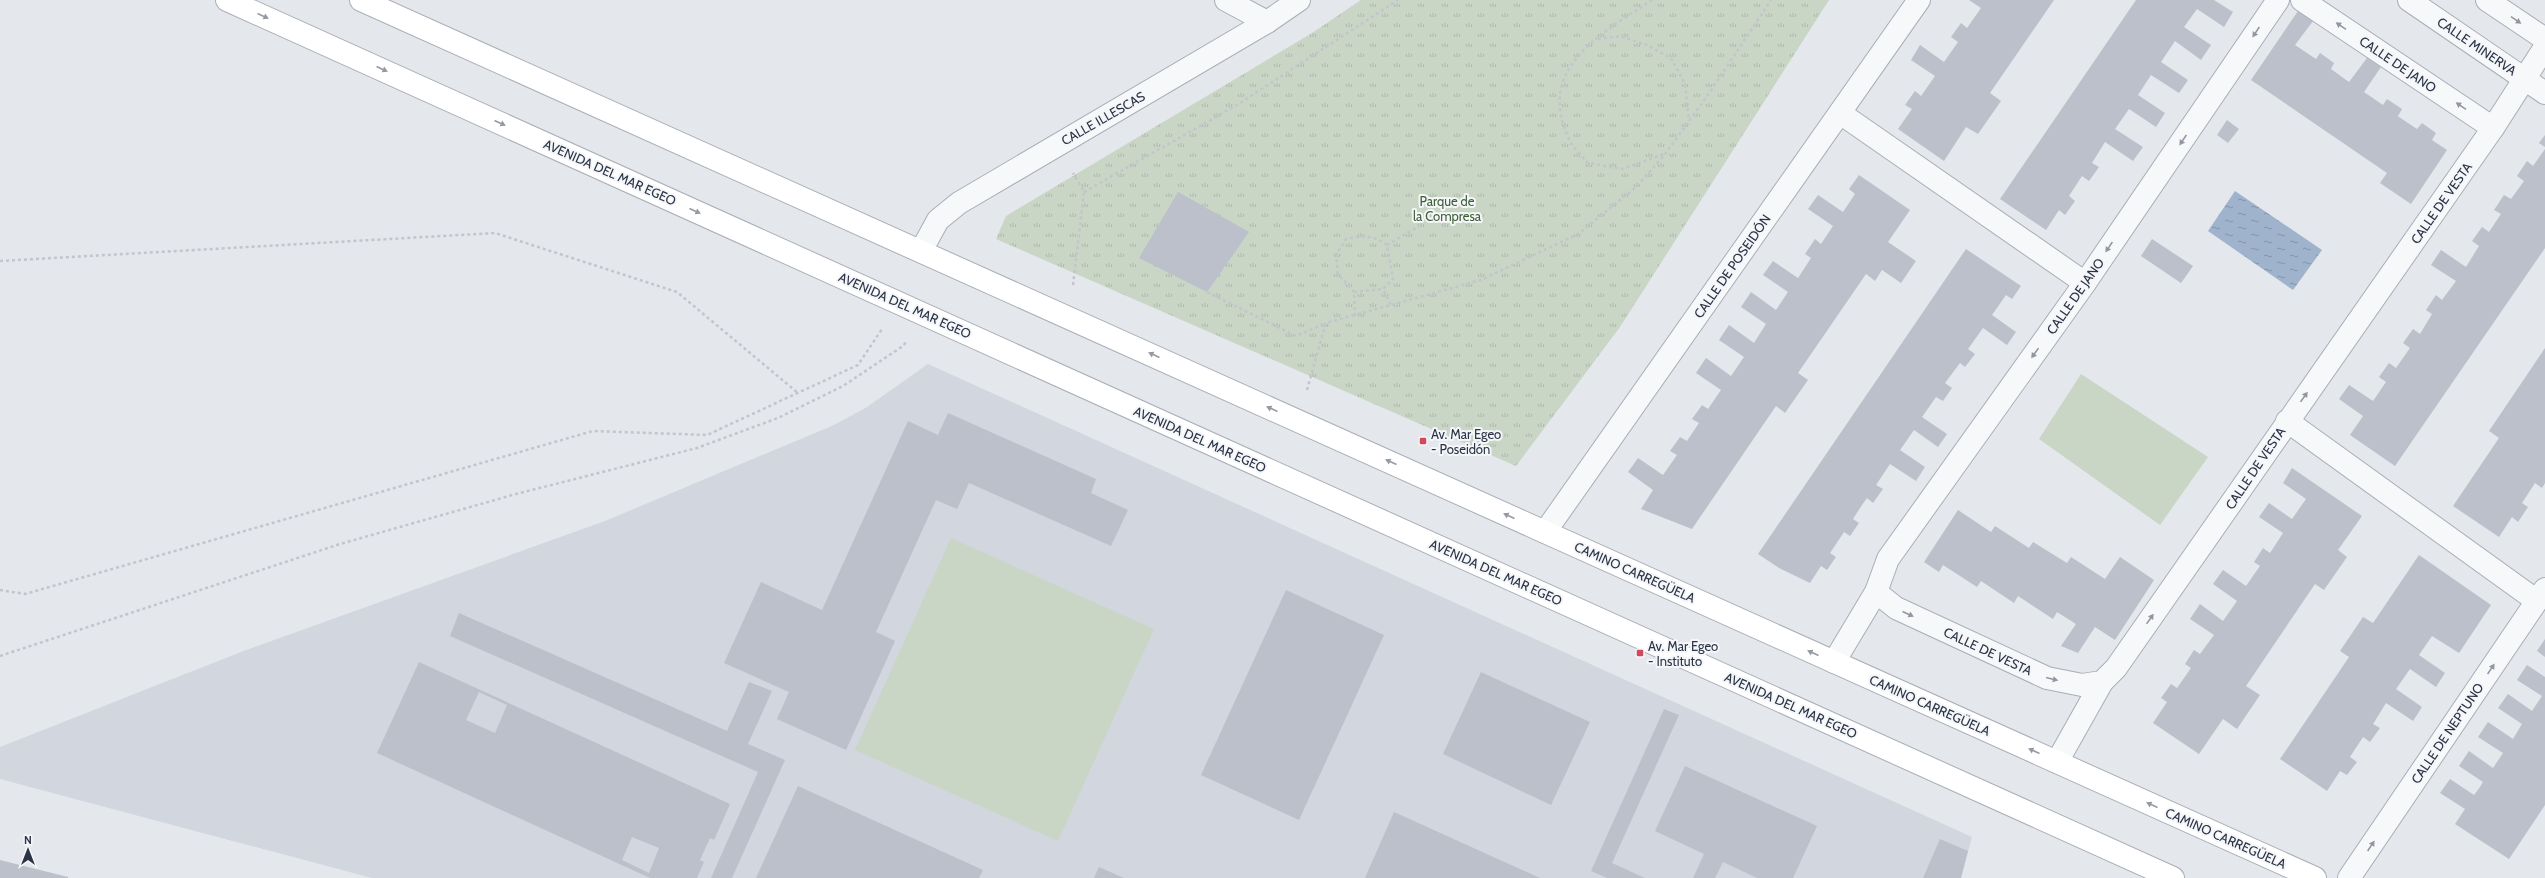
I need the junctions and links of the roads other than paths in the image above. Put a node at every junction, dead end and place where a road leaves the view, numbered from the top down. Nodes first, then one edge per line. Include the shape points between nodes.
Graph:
1 (228, 0) edge
2 (361, 0) edge
3 (1226, 0) edge
4 (1299, 0) edge
5 (1918, 0) edge
6 (2278, 0) edge
7 (2302, 0) edge
8 (2409, 0) edge
9 (2487, 0) edge
10 (1267, 22) junction
11 (2545, 39) edge
12 (2545, 47) edge
13 (2525, 79) junction
14 (2545, 92) edge
15 (1840, 113) junction
16 (2493, 128) junction
17 (921, 251) junction
18 (2085, 283) junction
19 (2288, 421) junction
20 (1545, 532) junction
21 (1876, 592) junction
22 (2541, 595) edge
23 (1834, 662) junction
24 (2102, 682) junction
25 (2057, 762) junction
26 (2173, 878) edge
27 (2315, 878) edge
28 (2349, 878) edge

1 -> 26 street, AVENIDA DEL MAR EGEO
2 - 17 street
3 - 10 street
4 - 10 street, CALLE ILLESCAS
5 - 15 street, CALLE DE POSEIDÓN
6 -> 18 street, CALLE DE JANO
16 -> 7 street, CALLE DE JANO
8 - 13 street, CALLE MINERVA
9 -> 11 street
10 - 17 street, CALLE ILLESCAS via 960,203 938,220
12 - 13 street, CALLE DE VESTA
13 - 14 street, CALLE MINERVA
13 - 16 street, CALLE DE VESTA
15 - 18 street
15 - 20 street, CALLE DE POSEIDÓN
19 -> 16 street, CALLE DE VESTA
20 -> 17 street
18 -> 21 street, CALLE DE JANO via 1888,559
19 - 22 street
24 -> 19 street, CALLE DE VESTA via 2121,661
23 -> 20 street, CAMINO CARREGÜELA
21 - 23 street, CALLE DE JANO
21 -> 24 street, CALLE DE VESTA via 1896,608 2047,678 2082,685
28 -> 22 street, CALLE DE NEPTUNO
25 -> 23 street, CAMINO CARREGÜELA
24 - 25 street
27 -> 25 street, CAMINO CARREGÜELA

